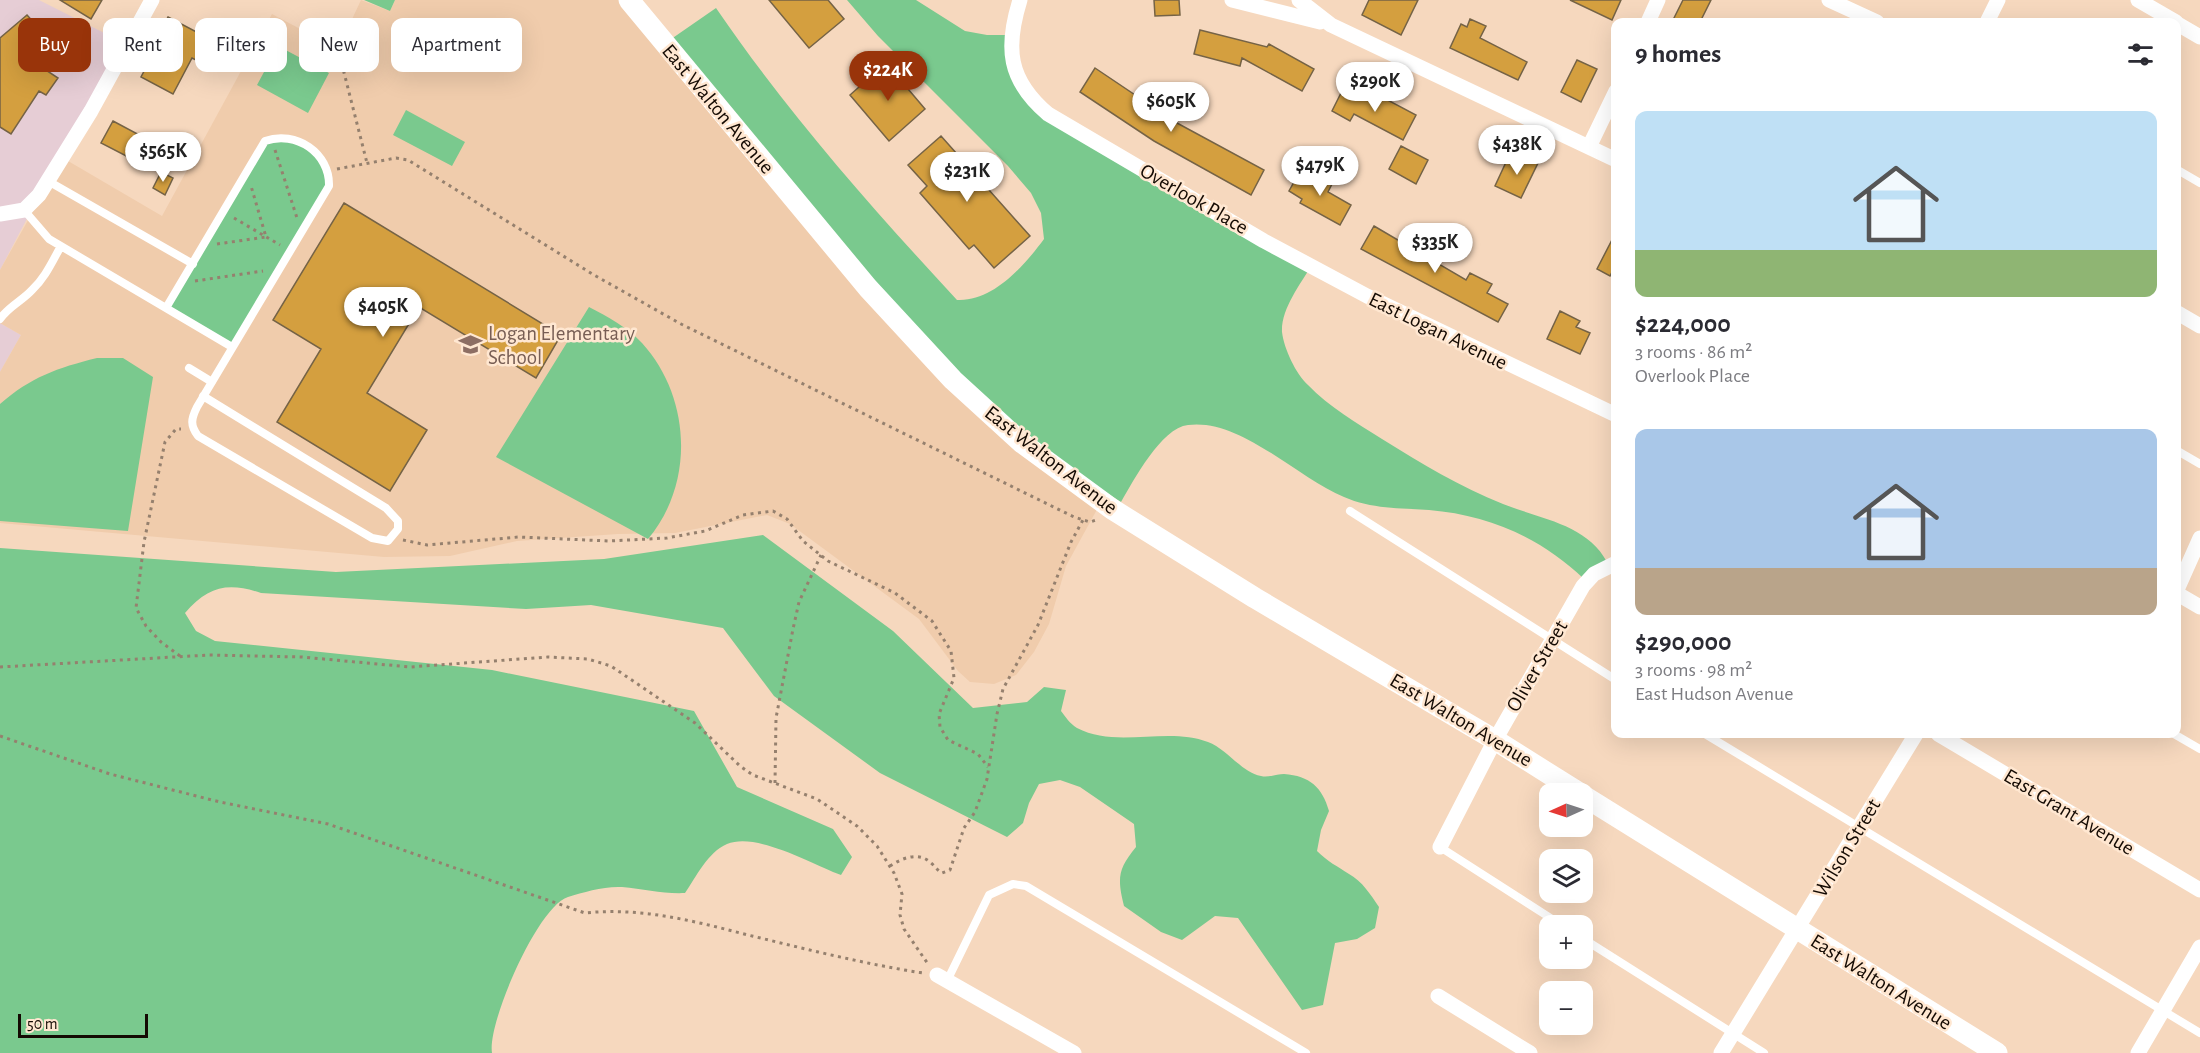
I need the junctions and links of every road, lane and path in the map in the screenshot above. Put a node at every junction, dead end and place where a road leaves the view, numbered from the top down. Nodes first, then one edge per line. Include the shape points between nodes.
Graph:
1 (152, 0) edge
2 (630, 0) edge
3 (1020, 0) edge
4 (1232, 0) edge
5 (1299, 0) edge
6 (1658, 0) edge
7 (1829, 0) edge
8 (1998, 0) edge
9 (2138, 0) edge
10 (1650, 18) edge
11 (1868, 18) edge
12 (1989, 18) edge
13 (2168, 18) edge
14 (1331, 25) junction
15 (2181, 26) edge
16 (2200, 37) edge
17 (344, 72) edge
18 (1611, 101) edge
19 (272, 139) junction
20 (1589, 147) junction
21 (1611, 158) edge
22 (367, 163) junction
23 (327, 170) junction
24 (247, 172) junction
25 (2181, 172) edge
26 (48, 181) junction
27 (2200, 183) edge
28 (20, 211) junction
29 (224, 212) junction
30 (0, 214) edge
31 (301, 231) junction
32 (266, 237) junction
33 (1264, 241) joint
34 (61, 246) junction
35 (203, 246) junction
36 (290, 251) junction
37 (193, 264) junction
38 (278, 269) junction
39 (182, 283) junction
40 (166, 308) junction
41 (2181, 315) edge
42 (0, 319) edge
43 (2200, 326) edge
44 (232, 347) junction
45 (189, 368) dead end
46 (212, 382) junction
47 (203, 396) junction
48 (1611, 413) edge
49 (192, 428) junction
50 (2181, 453) edge
51 (2200, 464) edge
52 (1112, 509) junction
53 (1350, 512) dead end
54 (1083, 520) junction
55 (394, 536) junction
56 (2200, 538) edge
57 (821, 555) junction
58 (1611, 565) edge
59 (2181, 581) edge
60 (2181, 595) edge
61 (2200, 607) edge
62 (1551, 641) junction
63 (182, 657) junction
64 (0, 667) edge
65 (1611, 677) edge
66 (0, 736) edge
67 (1712, 738) edge
68 (1914, 738) edge
69 (1945, 738) edge
70 (2181, 738) edge
71 (1495, 740) junction
72 (2200, 749) edge
73 (988, 767) junction
74 (775, 783) junction
75 (1564, 783) edge
76 (1593, 801) edge
77 (1860, 826) junction
78 (1440, 847) joint
79 (890, 866) junction
80 (2200, 890) edge
81 (1546, 915) edge
82 (1798, 930) junction
83 (1593, 945) edge
84 (2200, 947) edge
85 (942, 978) junction
86 (1438, 996) dead end
87 (2163, 1011) junction
88 (2200, 1033) edge
89 (1733, 1034) junction
90 (1074, 1053) edge
91 (1306, 1053) edge
92 (1530, 1053) edge
93 (1721, 1053) edge
94 (1764, 1053) edge
95 (1997, 1053) edge
96 (2138, 1053) edge

1 - 26 street
2 - 52 main road, East Walton Avenue via 868,288 929,355 1022,443
3 - 33 street, Overlook Place via 1011,35 1012,56 1022,87 1033,101 1048,114
4 - 14 street
5 - 14 street
6 - 10 street
7 - 11 street
8 - 12 street
9 - 13 street
14 - 20 street
15 - 16 street
17 - 22 path
18 - 20 street
19 - 23 lane via 291,139 306,145 318,154
19 - 24 lane via 266,141
19 - 31 path
20 - 21 street
22 - 23 path
22 - 54 path via 408,160 681,324
23 - 31 lane via 328,186
24 - 29 lane
24 - 32 path
25 - 27 lane
26 - 28 street
26 - 37 lane
28 - 30 street
28 - 34 lane
29 - 32 path
29 - 35 lane
31 - 36 lane
32 - 35 path
32 - 36 path
33 - 48 street, East Logan Avenue via 1443,334
34 - 40 lane
34 - 42 lane via 42,280
35 - 37 lane
36 - 38 lane
37 - 39 lane
38 - 39 path
38 - 44 lane
39 - 40 lane
40 - 44 lane
41 - 43 street
44 - 46 lane
45 - 46 lane
46 - 47 lane
47 - 49 lane via 191,418
47 - 55 lane via 386,507 398,521
49 - 55 lane via 198,436 372,538 388,541
49 - 63 path via 176,429 165,442 144,542 136,608 161,642
50 - 51 lane
52 - 54 path via 1101,518
52 - 71 main road, East Walton Avenue
53 - 62 lane
54 - 73 path via 1038,626 1003,690
55 - 57 path via 427,545 519,537 609,541 667,538 705,531 743,515 773,511 787,519 803,541
56 - 59 street
57 - 73 path via 896,593 932,621 951,651 954,678 939,714 940,727 948,740 978,754
57 - 74 path via 799,602 793,629 776,718
58 - 62 street, Oliver Street via 1582,586
60 - 61 street
62 - 65 lane
62 - 71 street, Oliver Street
63 - 64 path
63 - 74 path via 302,657 410,667 548,657 588,659 624,672 695,723 740,766
66 - 85 path via 110,774 328,824 585,913 612,910 672,916 875,966
67 - 77 lane
68 - 77 street, Wilson Street
69 - 80 street, East Grant Avenue
70 - 72 lane
71 - 75 main road, East Walton Avenue
71 - 78 street, Oliver Street
73 - 79 path via 975,812 964,828 950,870 942,873 919,857 904,857
74 - 79 path via 837,811 877,846
76 - 82 main road, East Walton Avenue
77 - 82 street, Wilson Street
77 - 87 lane
78 - 81 lane
79 - 85 path via 902,894 903,929 911,944
82 - 89 street, Wilson Street
82 - 95 main road, East Walton Avenue
83 - 89 lane
84 - 87 street
85 - 90 street
85 - 91 lane via 989,895 1013,884 1026,886
86 - 92 street
87 - 88 lane
87 - 96 street
89 - 93 street, Wilson Street
89 - 94 lane

